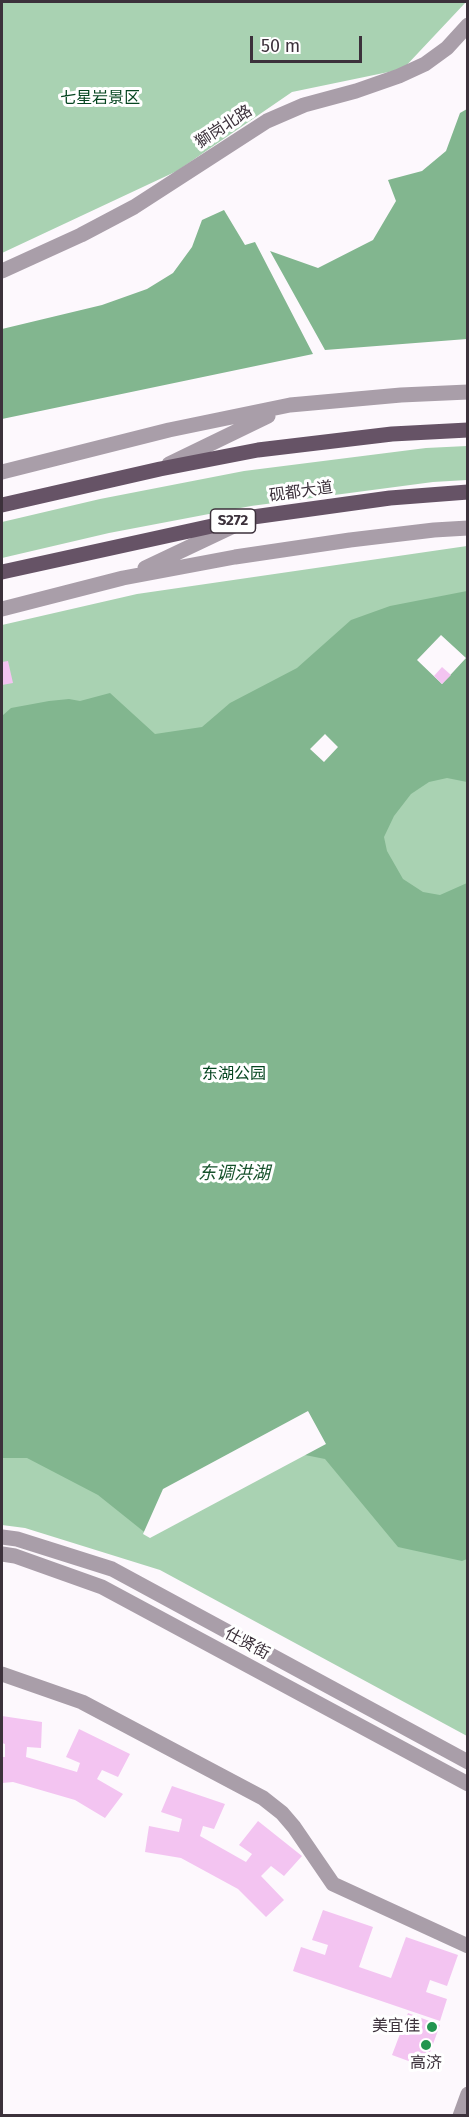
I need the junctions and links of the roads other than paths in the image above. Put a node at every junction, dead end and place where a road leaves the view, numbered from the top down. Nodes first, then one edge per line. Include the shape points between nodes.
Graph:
1 (468, 25) edge
2 (2, 271) edge
3 (468, 392) edge
4 (290, 405) junction
5 (468, 430) edge
6 (160, 469) junction
7 (2, 472) edge
8 (468, 492) edge
9 (2, 505) edge
10 (253, 517) junction
11 (468, 528) edge
12 (2, 572) edge
13 (123, 578) junction
14 (2, 609) edge
15 (2, 1537) edge
16 (2, 1554) edge
17 (2, 1674) edge
18 (468, 1762) edge
19 (468, 1784) edge
20 (468, 1946) edge
21 (468, 2094) edge
22 (460, 2115) edge

1 - 2 street, 獅岗北路 via 425,64 267,121 134,207
3 - 4 street
4 - 6 street
4 - 7 street via 169,430
5 - 6 main road via 328,441
6 - 9 main road
8 - 10 main road, 砚都大道 / S272 via 390,498
10 - 12 main road, 砚都大道 / S272
10 - 13 street
11 - 13 street via 350,540
13 - 14 street
15 - 18 street via 112,1569
16 - 19 street, 仕贤街 via 102,1587
17 - 20 street via 82,1702 263,1798 294,1827 333,1884
21 - 22 street

